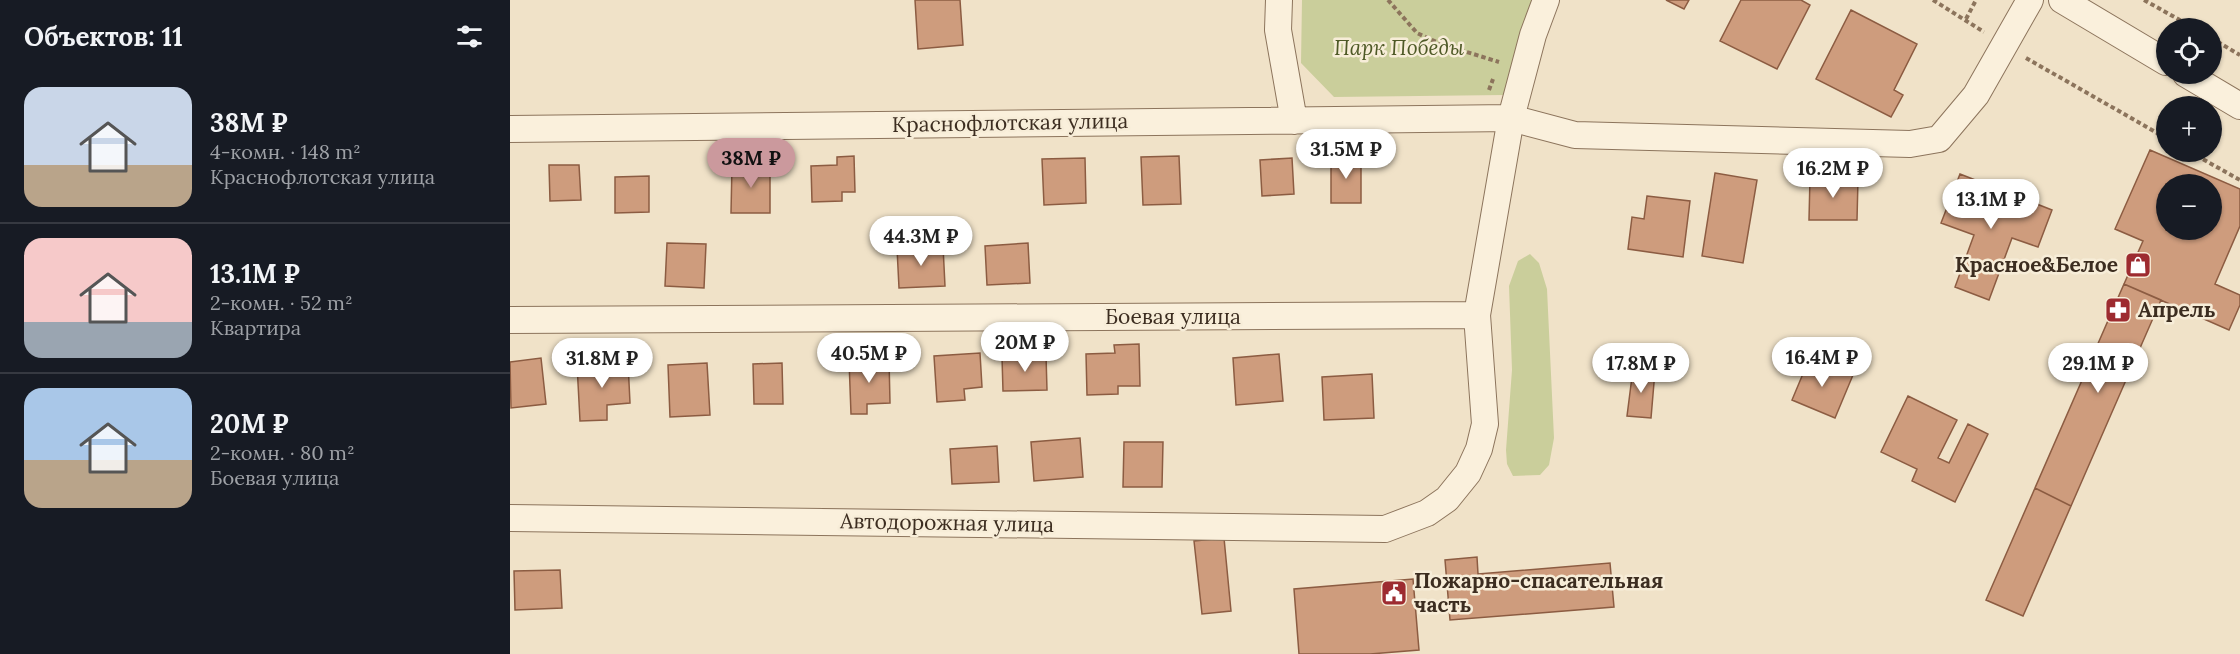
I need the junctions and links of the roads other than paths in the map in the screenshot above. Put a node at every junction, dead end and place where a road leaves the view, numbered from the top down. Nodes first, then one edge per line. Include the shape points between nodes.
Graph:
1 (1280, 0) edge
2 (1546, 0) edge
3 (2030, 0) edge
4 (2062, 0) edge
5 (2156, 56) edge
6 (2203, 84) edge
7 (2240, 106) edge
8 (1511, 118) junction
9 (1294, 121) junction
10 (510, 129) edge
11 (1477, 315) junction
12 (510, 320) edge
13 (510, 518) edge

1 - 9 street via 1278,30
2 - 8 street
3 - 8 street, Краснофлотская улица via 1976,95 1939,139 1910,144 1575,135
4 - 5 street
6 - 7 street
8 - 9 street, Краснофлотская улица
8 - 11 street
9 - 10 street, Краснофлотская улица
11 - 12 street, Боевая улица
11 - 13 street, Автодорожная улица via 1485,424 1479,449 1468,473 1447,499 1427,513 1385,529

